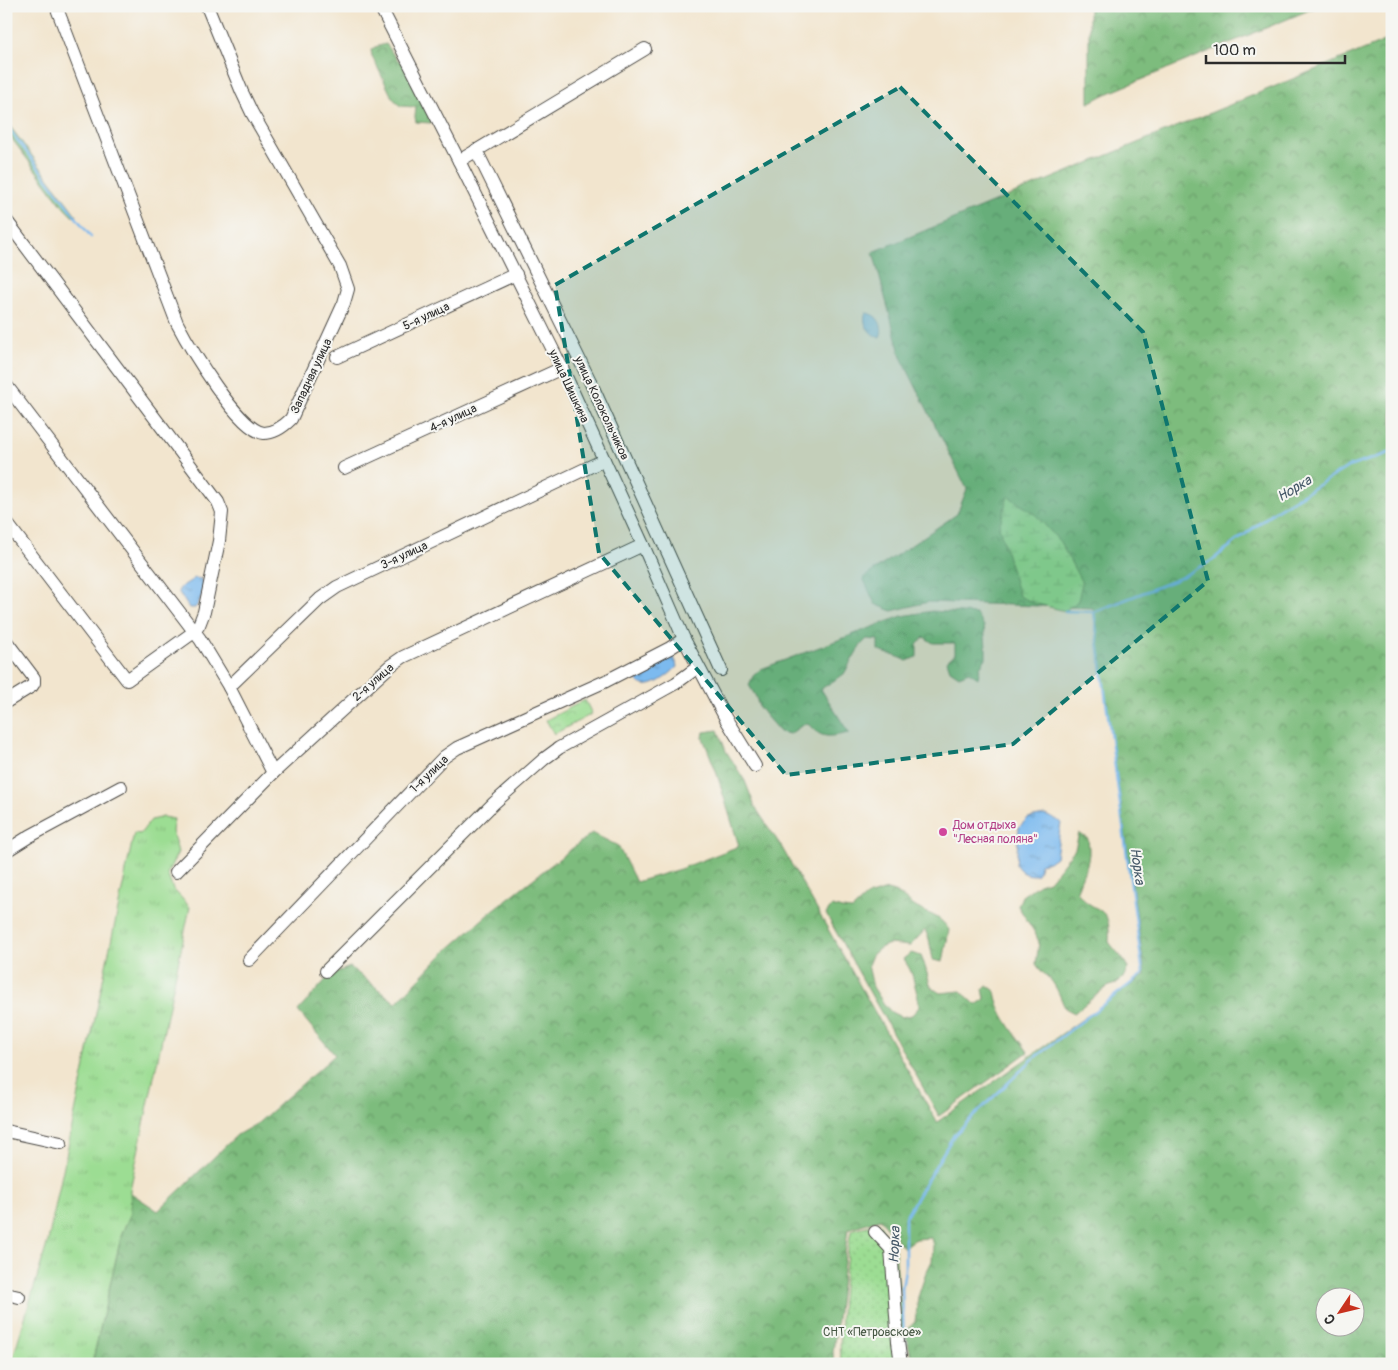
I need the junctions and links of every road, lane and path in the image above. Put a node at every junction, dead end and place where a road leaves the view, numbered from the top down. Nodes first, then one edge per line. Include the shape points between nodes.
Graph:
1 (56, 6) edge
2 (207, 6) edge
3 (380, 6) edge
4 (645, 49) dead end
5 (476, 150) junction
6 (459, 161) junction
7 (6, 220) edge
8 (516, 274) junction
9 (337, 357) dead end
10 (562, 368) junction
11 (6, 385) edge
12 (604, 460) junction
13 (344, 468) dead end
14 (6, 522) edge
15 (643, 545) junction
16 (194, 632) junction
17 (684, 639) junction
18 (6, 642) edge
19 (698, 667) junction
20 (721, 670) dead end
21 (229, 687) junction
22 (6, 702) edge
23 (755, 766) dead end
24 (273, 773) junction
25 (121, 787) dead end
26 (6, 851) edge
27 (176, 872) dead end
28 (249, 960) dead end
29 (326, 971) dead end
30 (6, 1131) edge
31 (61, 1143) dead end
32 (875, 1232) dead end
33 (901, 1364) edge

1 - 2 street, Западная улица via 177,323 230,405 246,423 264,433 284,426 291,419 348,289 340,266 252,113
3 - 6 street, улица Шишкина
4 - 5 street
5 - 6 street
5 - 20 street, улица Колокольчиков via 590,381
6 - 8 street, улица Шишкина
7 - 16 street via 218,502 222,512 219,541 204,612
8 - 9 street, 5-я улица
8 - 10 street, улица Шишкина
10 - 12 street, улица Шишкина
10 - 13 street, 4-я улица
11 - 16 street
12 - 15 street, улица Шишкина
12 - 21 street, 3-я улица via 337,587 320,599
14 - 16 street via 127,680
15 - 17 street, улица Шишкина
15 - 24 street, 2-я улица via 403,657
16 - 21 street
17 - 19 street, улица Шишкина
17 - 28 street, 1-я улица via 606,681 457,748 444,757
18 - 22 street via 34,678 32,686
19 - 23 street, улица Шишкина
19 - 29 street via 544,759 494,803
21 - 24 street
24 - 27 street, 2-я улица
25 - 26 street
30 - 31 street
32 - 33 street via 891,1250

